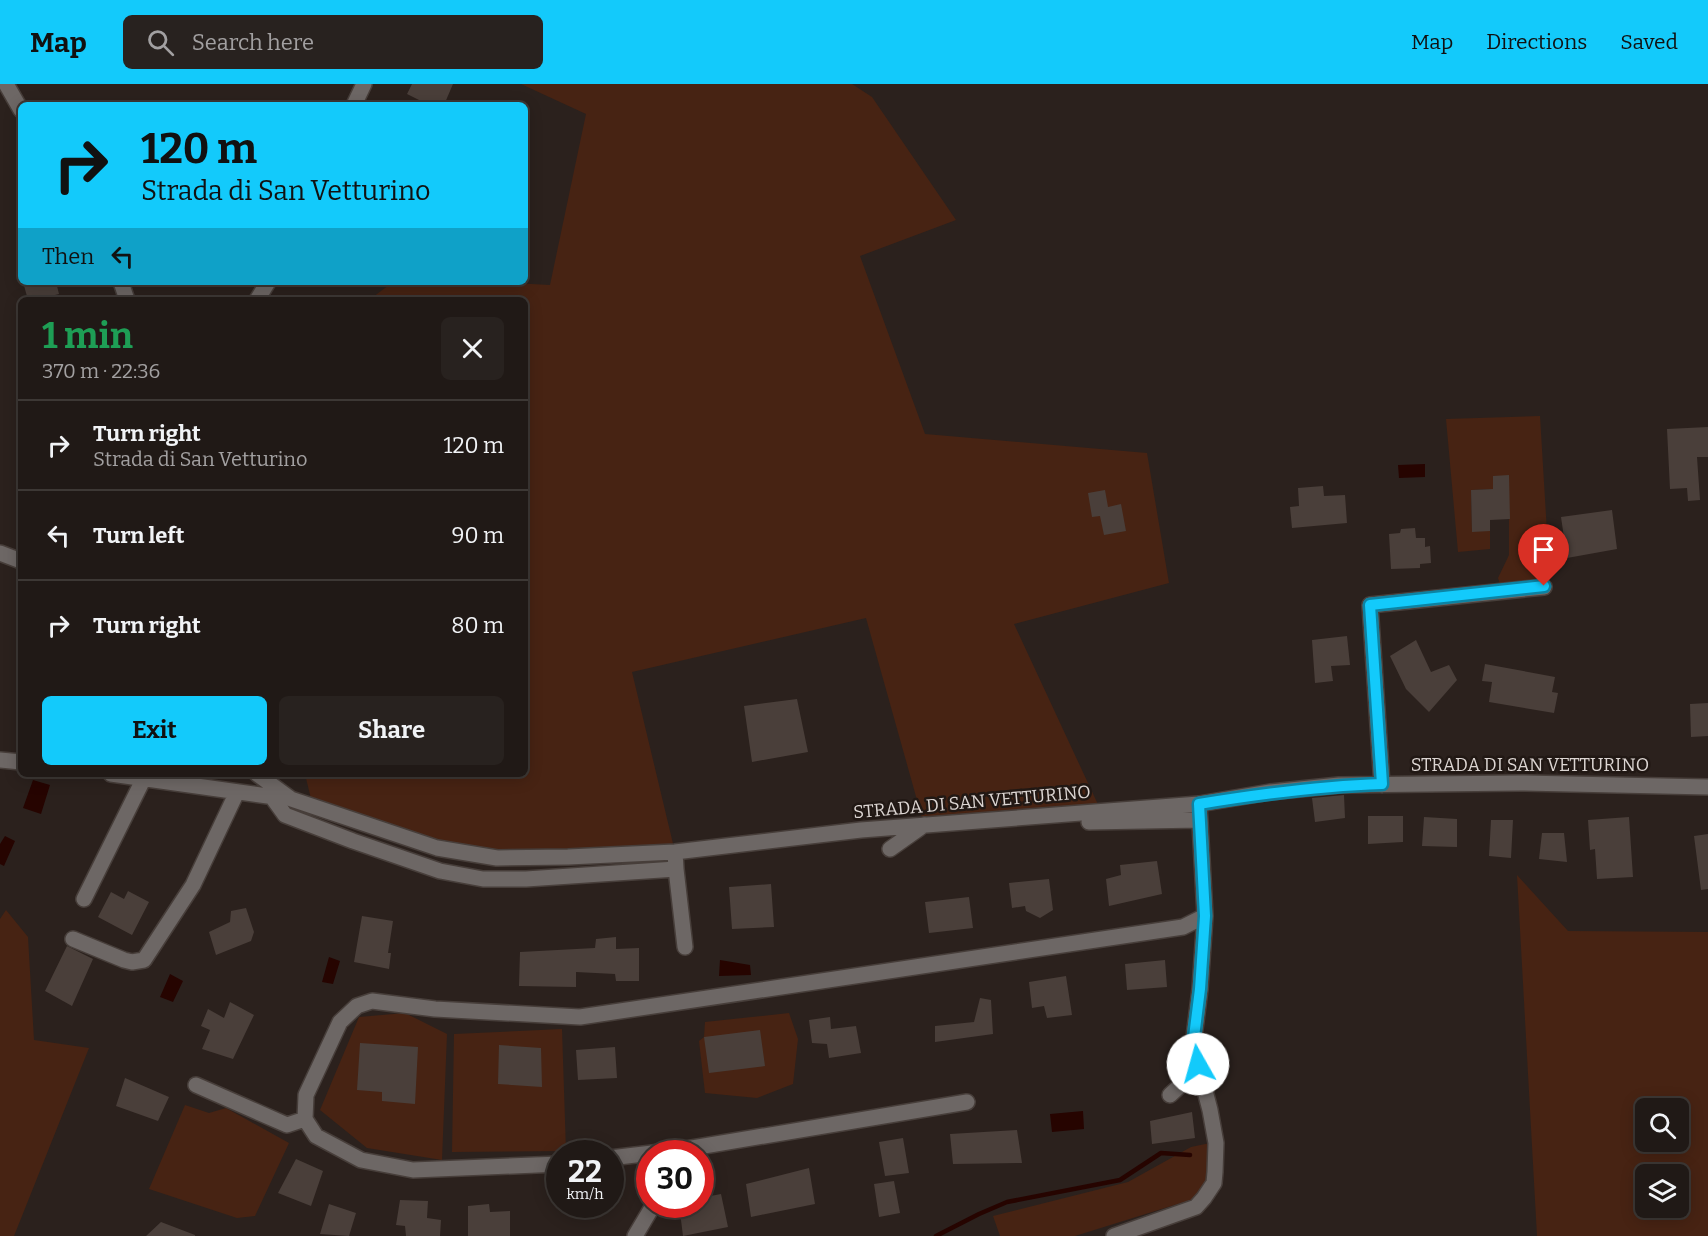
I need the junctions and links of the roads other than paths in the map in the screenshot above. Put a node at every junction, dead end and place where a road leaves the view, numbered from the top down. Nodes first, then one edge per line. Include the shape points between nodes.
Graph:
1 (6, 84) edge
2 (364, 84) edge
3 (355, 102) edge
4 (18, 105) edge
5 (0, 553) edge
6 (18, 560) edge
7 (1544, 586) dead end
8 (0, 760) edge
9 (18, 762) edge
10 (136, 777) edge
11 (261, 777) edge
12 (144, 778) junction
13 (1382, 784) junction
14 (1708, 787) edge
15 (237, 792) junction
16 (272, 797) junction
17 (291, 799) junction
18 (1199, 812) junction
19 (924, 825) junction
20 (890, 849) dead end
21 (675, 852) junction
22 (676, 869) junction
23 (84, 899) dead end
24 (1205, 916) junction
25 (73, 939) dead end
26 (685, 947) dead end
27 (1198, 1064) junction
28 (196, 1085) dead end
29 (1170, 1095) dead end
30 (968, 1102) dead end
31 (305, 1119) junction
32 (714, 1146) edge
33 (546, 1165) edge
34 (646, 1218) edge
35 (635, 1236) edge
36 (1114, 1236) edge

1 - 4 street
2 - 3 street
5 - 6 street
7 - 13 street via 1370,605
8 - 9 street
10 - 12 street
11 - 17 street, STRADA DI SAN VETTURINO
12 - 15 street
12 - 23 street
13 - 14 street, STRADA DI SAN VETTURINO
13 - 18 street, STRADA DI SAN VETTURINO via 1270,792
15 - 16 street
15 - 25 street via 193,885 144,960 124,960
16 - 17 street
16 - 22 street via 285,814 353,842 440,871 483,879
17 - 21 street, STRADA DI SAN VETTURINO via 437,848 497,858
18 - 19 street, STRADA DI SAN VETTURINO
18 - 24 street
19 - 20 street
19 - 21 street, STRADA DI SAN VETTURINO
21 - 22 street
22 - 26 street
24 - 27 street via 1193,1045
24 - 31 street via 1183,927 580,1017 435,1009 372,1001 357,1006 340,1022 306,1095
27 - 29 street
27 - 36 street via 1216,1143 1214,1183 1196,1207
28 - 31 street via 287,1125
30 - 32 street
31 - 33 street via 316,1136 361,1160 413,1170
34 - 35 street

